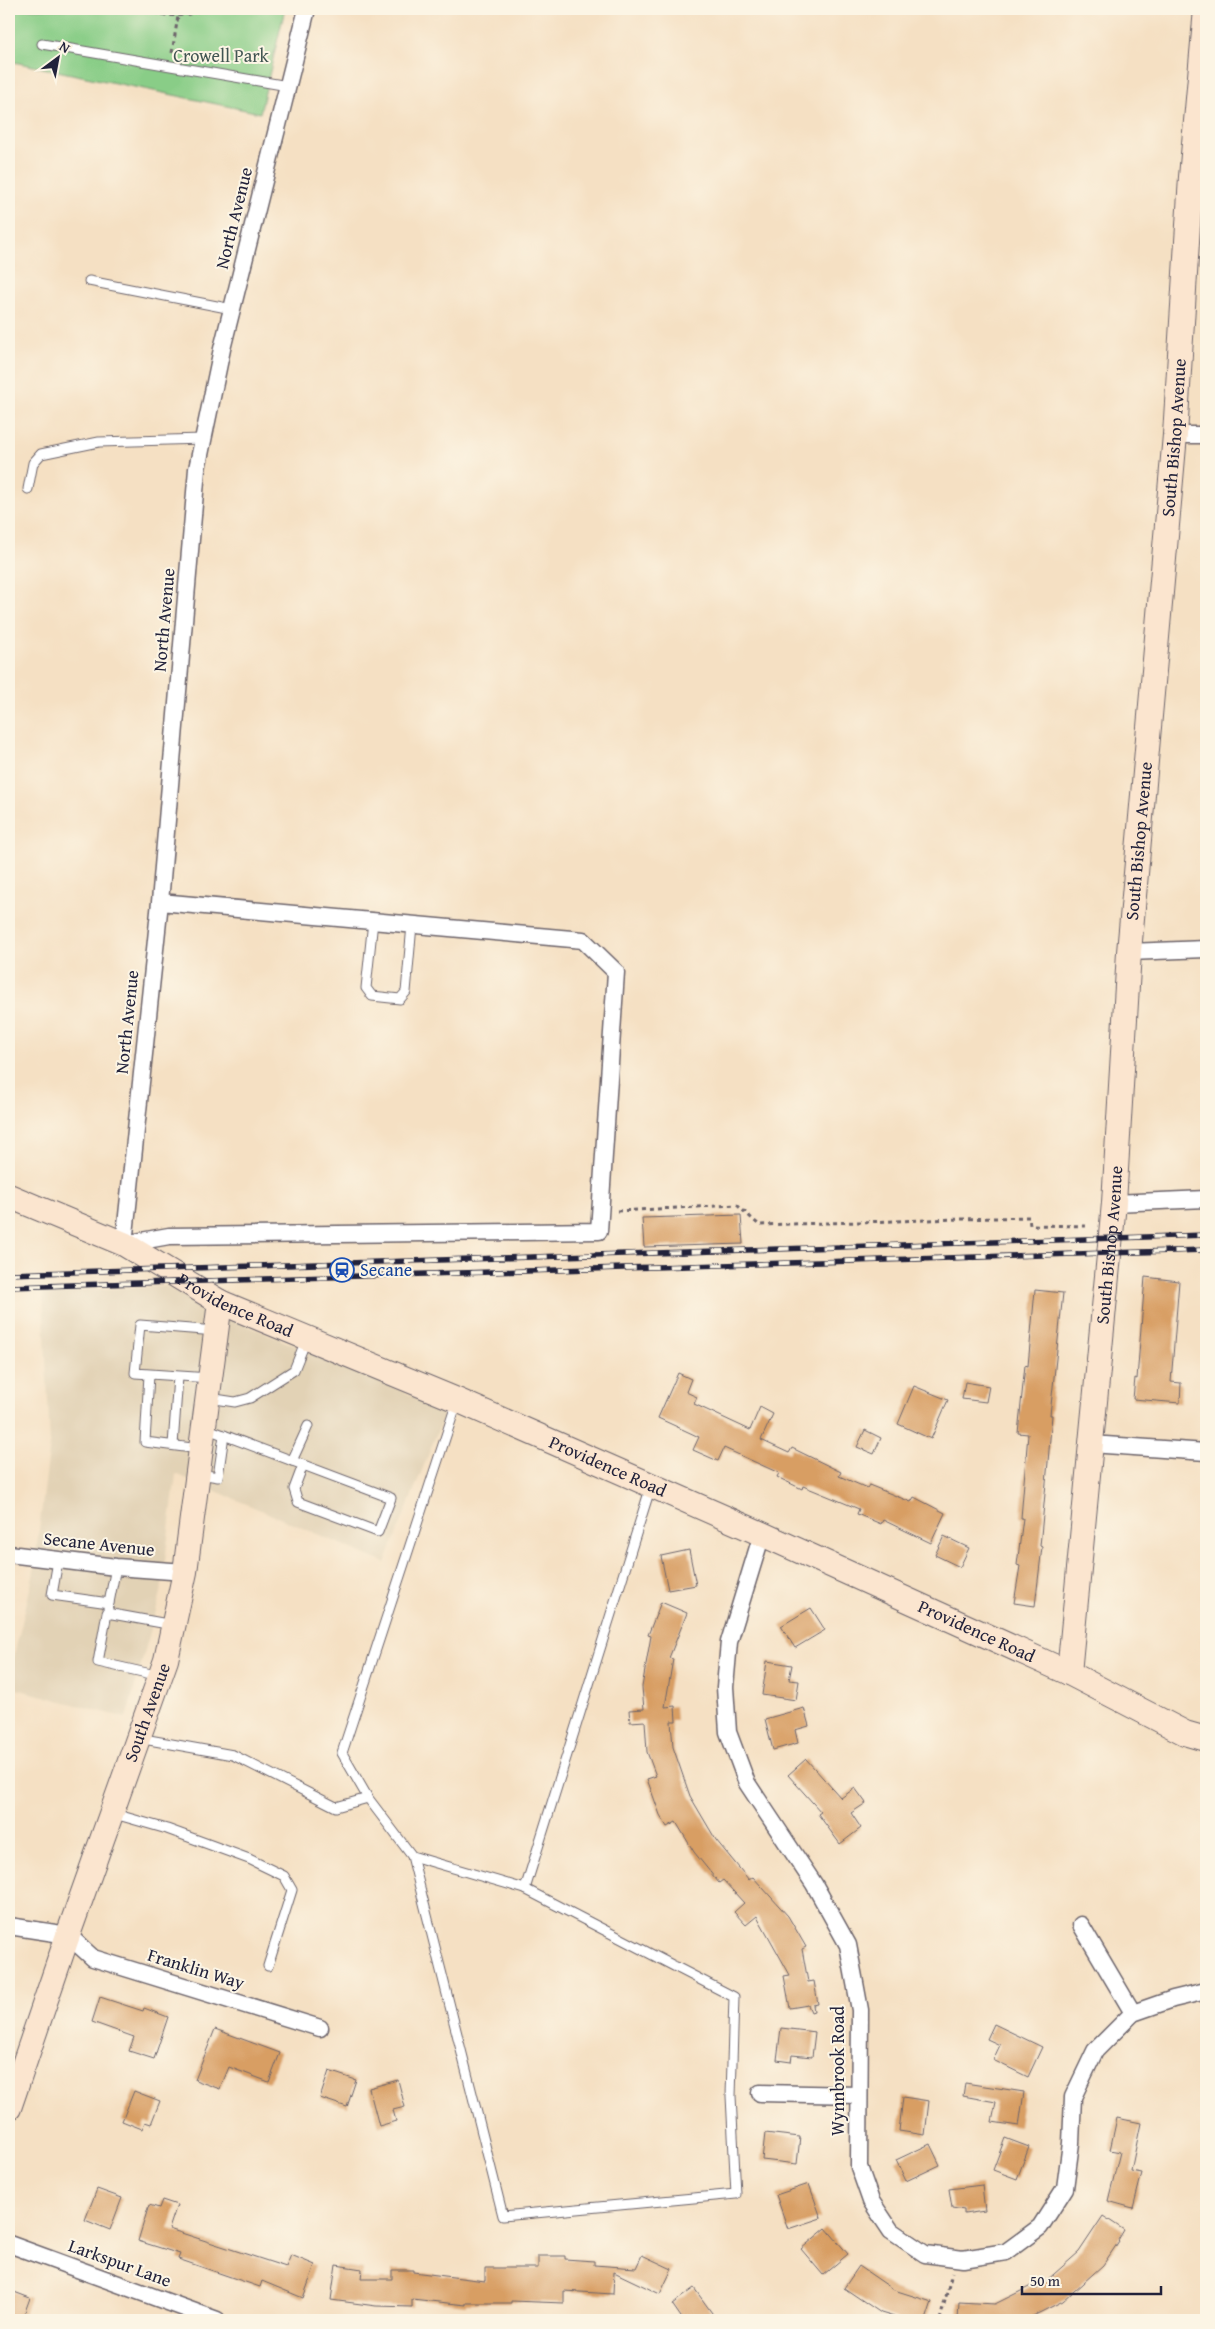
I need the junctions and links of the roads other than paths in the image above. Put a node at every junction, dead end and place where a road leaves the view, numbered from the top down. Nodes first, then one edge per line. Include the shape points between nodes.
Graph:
1 (307, 9) edge
2 (1206, 9) edge
3 (42, 44) dead end
4 (288, 86) junction
5 (1199, 177) edge
6 (89, 281) dead end
7 (232, 309) junction
8 (1175, 435) junction
9 (1206, 435) edge
10 (203, 439) junction
11 (28, 489) dead end
12 (160, 902) junction
13 (373, 921) junction
14 (412, 925) junction
15 (1206, 949) edge
16 (1129, 952) junction
17 (9, 1196) edge
18 (1206, 1199) edge
19 (1114, 1203) junction
20 (124, 1244) junction
21 (220, 1302) junction
22 (217, 1331) junction
23 (307, 1337) junction
24 (149, 1374) junction
25 (178, 1377) junction
26 (209, 1388) junction
27 (457, 1400) junction
28 (308, 1426) dead end
29 (210, 1437) junction
30 (1091, 1444) junction
31 (173, 1445) junction
32 (1206, 1452) edge
33 (292, 1461) junction
34 (303, 1465) junction
35 (651, 1485) junction
36 (762, 1534) junction
37 (9, 1554) edge
38 (58, 1561) junction
39 (116, 1567) junction
40 (185, 1572) junction
41 (109, 1603) junction
42 (107, 1613) junction
43 (174, 1626) junction
44 (1069, 1673) junction
45 (160, 1676) junction
46 (138, 1738) junction
47 (1206, 1739) edge
48 (368, 1798) junction
49 (111, 1813) junction
50 (412, 1856) junction
51 (525, 1889) junction
52 (1081, 1925) dead end
53 (9, 1926) edge
54 (68, 1935) junction
55 (268, 1966) dead end
56 (1206, 1991) edge
57 (1133, 2013) junction
58 (320, 2028) dead end
59 (760, 2093) dead end
60 (858, 2095) junction
61 (9, 2108) edge
62 (9, 2244) edge
63 (217, 2320) edge

1 - 4 street, North Avenue
2 - 5 street, South Bishop Avenue
3 - 4 lane
4 - 7 street, North Avenue
5 - 8 street, South Bishop Avenue
6 - 7 lane
7 - 10 street, North Avenue
8 - 9 street
8 - 16 street, South Bishop Avenue
10 - 11 lane via 99,442 41,454 33,463
10 - 12 street, North Avenue via 197,469
12 - 13 street
12 - 20 street, North Avenue
13 - 14 street
13 - 14 lane via 366,988 372,996 400,999 406,992
14 - 20 street via 583,940 616,972 599,1232 168,1236
15 - 16 street
16 - 19 street, South Bishop Avenue
17 - 20 street, Providence Road
18 - 19 street
19 - 30 street, South Bishop Avenue
20 - 21 street, Providence Road
21 - 22 street, South Avenue
21 - 23 street, Providence Road
22 - 24 lane via 140,1325 135,1373
22 - 26 street, South Avenue
23 - 26 lane via 294,1370 243,1401
23 - 27 street, Providence Road
24 - 25 lane
24 - 31 lane via 145,1442
25 - 26 lane
25 - 31 lane
26 - 29 street, South Avenue
27 - 35 street, Providence Road
27 - 48 lane via 342,1753
28 - 33 lane
29 - 31 lane
29 - 33 lane
29 - 40 street, South Avenue via 199,1474
30 - 32 street
30 - 44 street, South Bishop Avenue
33 - 34 lane
34 - 34 lane via 391,1498 378,1532 298,1502 294,1489
35 - 36 street, Providence Road
35 - 51 lane
36 - 44 street, Providence Road
36 - 60 street, Wynnbrook Road via 729,1642 725,1687 728,1732 747,1783 814,1884 848,1945 860,2010
37 - 38 street, Secane Avenue
38 - 39 street, Secane Avenue
38 - 41 lane via 52,1595
39 - 40 street, Secane Avenue
39 - 41 lane
40 - 43 street, South Avenue
41 - 42 lane
42 - 43 lane
42 - 45 lane via 98,1662
43 - 45 street, South Avenue
44 - 47 street, Providence Road via 1185,1733
45 - 46 street, South Avenue
46 - 48 lane via 234,1755 336,1807
46 - 49 street, South Avenue
48 - 50 lane
49 - 54 street, South Avenue
49 - 55 lane via 167,1829 249,1859 284,1876 292,1890
50 - 51 lane
50 - 51 lane via 503,2216 736,2194 732,2096 734,1997
52 - 57 street
53 - 54 street
54 - 58 street, Franklin Way via 93,1958
54 - 61 street, South Avenue
56 - 57 street, Wynnbrook Road
57 - 60 street, Wynnbrook Road via 1095,2051 1073,2097 1065,2188 1040,2227 1006,2252 963,2258 925,2254 891,2231 871,2201 859,2167
59 - 60 street
62 - 63 street, Larkspur Lane

